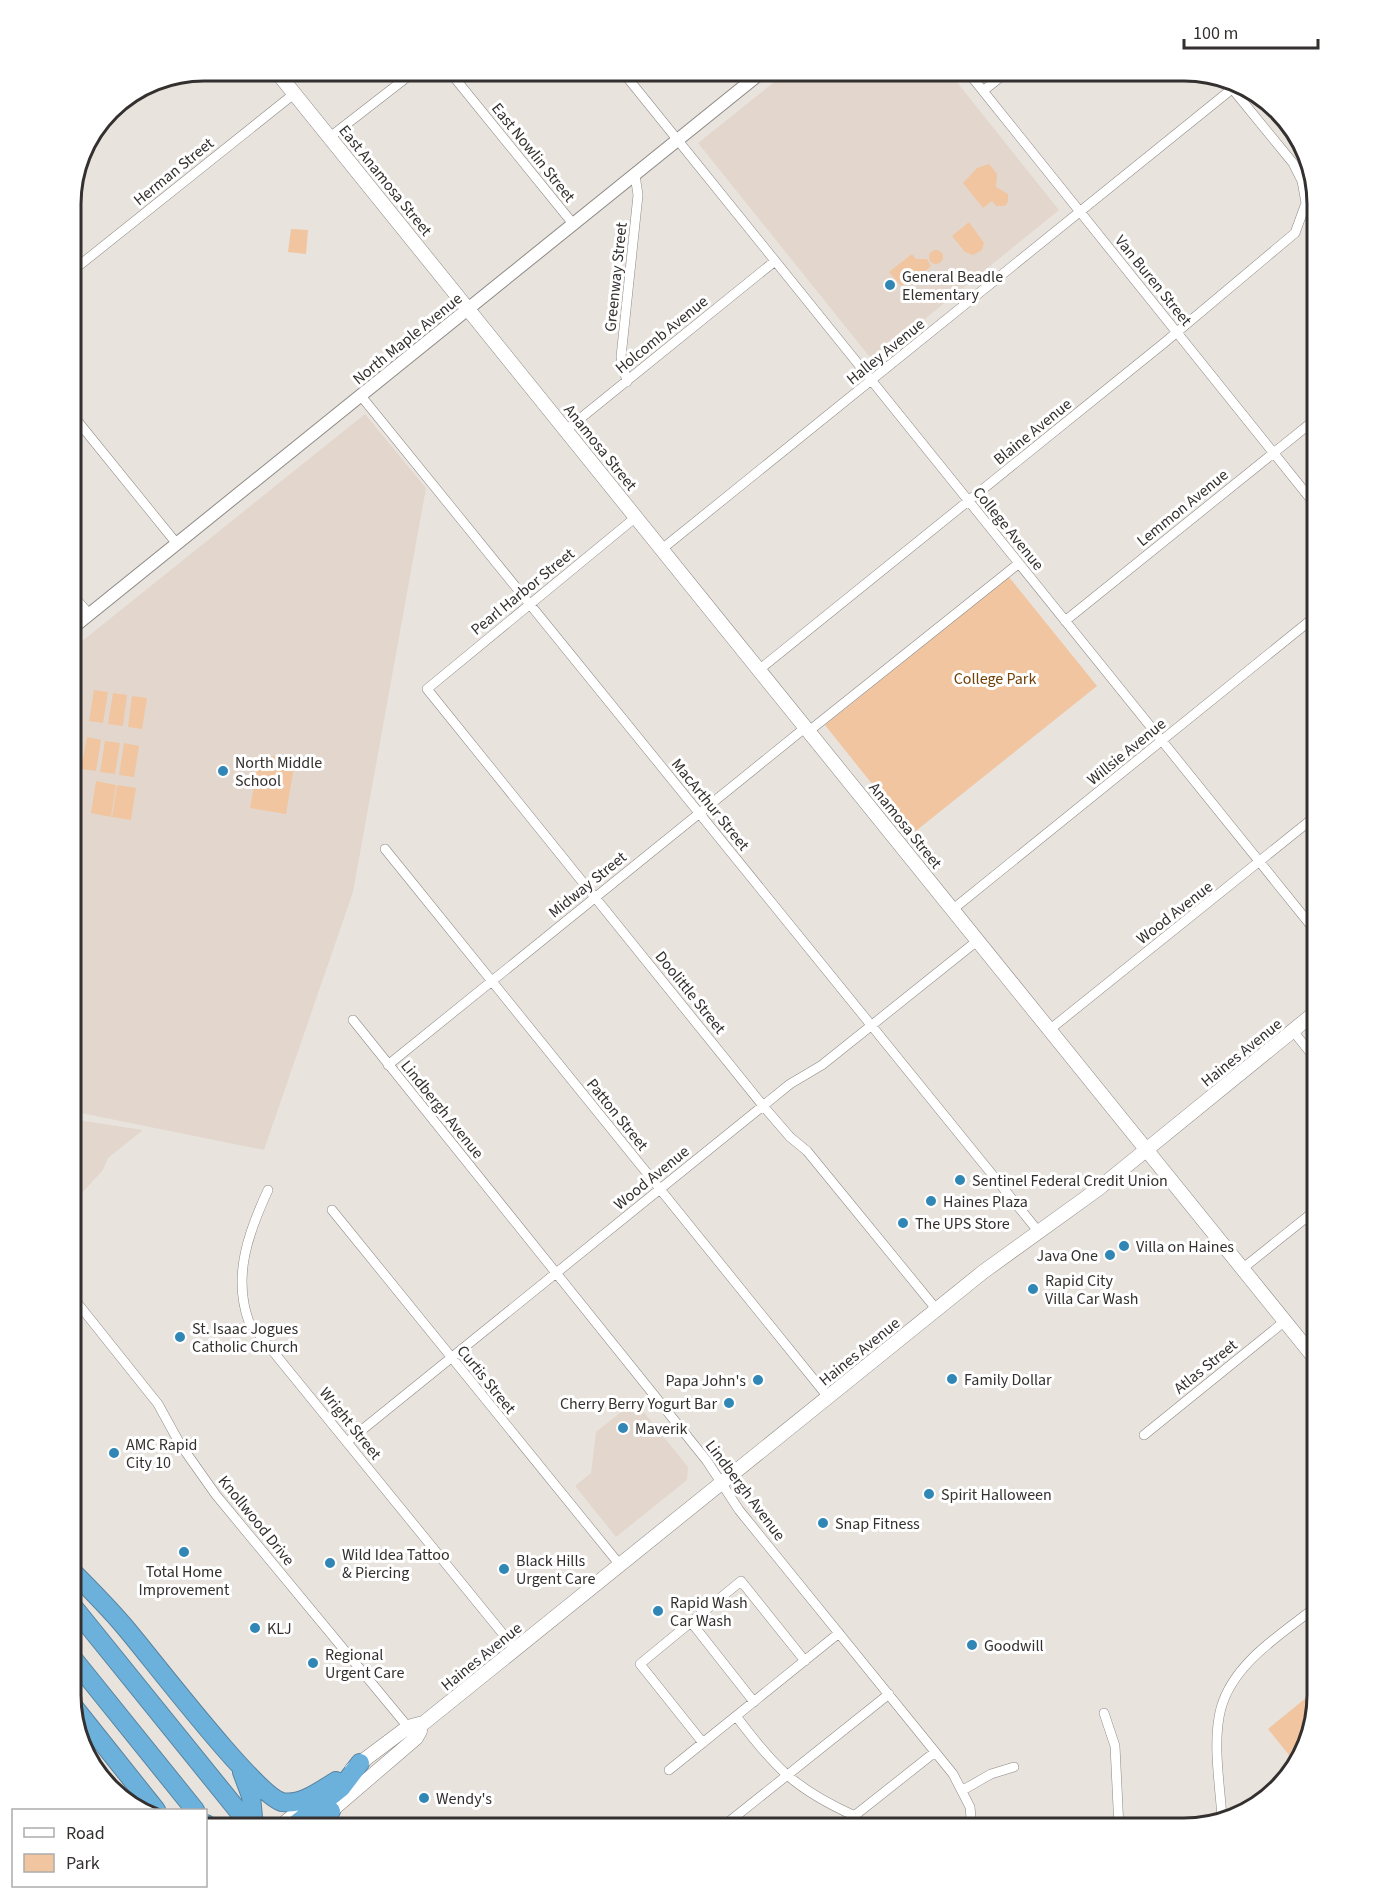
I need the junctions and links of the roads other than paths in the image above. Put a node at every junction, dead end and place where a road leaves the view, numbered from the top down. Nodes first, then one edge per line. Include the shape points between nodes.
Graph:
1 (285, 81) edge
2 (401, 81) edge
3 (458, 81) edge
4 (630, 81) edge
5 (751, 81) edge
6 (975, 81) edge
7 (996, 81) edge
8 (1227, 89) edge
9 (983, 91) junction
10 (295, 93) junction
11 (1239, 94) edge
12 (330, 137) junction
13 (678, 140) junction
14 (635, 175) junction
15 (1080, 213) junction
16 (574, 225) junction
17 (775, 261) junction
18 (81, 264) edge
19 (469, 309) junction
20 (1177, 333) junction
21 (871, 381) junction
22 (627, 382) junction
23 (361, 396) junction
24 (81, 425) edge
25 (1307, 426) edge
26 (566, 430) junction
27 (1274, 453) junction
28 (1307, 494) edge
29 (968, 501) junction
30 (636, 517) junction
31 (177, 544) junction
32 (662, 549) junction
33 (1018, 564) junction
34 (530, 604) junction
35 (81, 605) edge
36 (88, 614) junction
37 (81, 620) edge
38 (1065, 621) junction
39 (1307, 623) edge
40 (760, 669) junction
41 (427, 689) joint
42 (807, 729) junction
43 (1162, 741) junction
44 (699, 813) junction
45 (1307, 823) edge
46 (385, 849) dead end
47 (1260, 862) junction
48 (596, 897) junction
49 (952, 910) junction
50 (1307, 921) edge
51 (977, 941) junction
52 (492, 982) junction
53 (1307, 1019) edge
54 (353, 1020) dead end
55 (871, 1026) junction
56 (1048, 1031) junction
57 (1293, 1031) junction
58 (1307, 1048) edge
59 (388, 1065) junction
60 (764, 1107) junction
61 (1146, 1151) junction
62 (660, 1189) junction
63 (268, 1190) dead end
64 (332, 1210) dead end
65 (1307, 1217) edge
66 (1038, 1231) junction
67 (1242, 1269) junction
68 (555, 1273) junction
69 (81, 1308) edge
70 (937, 1310) junction
71 (1284, 1321) junction
72 (1307, 1349) edge
73 (451, 1358) junction
74 (828, 1397) junction
75 (1144, 1435) dead end
76 (347, 1442) junction
77 (722, 1483) junction
78 (620, 1565) junction
79 (81, 1581) edge
80 (1307, 1614) edge
81 (81, 1618) edge
82 (691, 1622) junction
83 (840, 1633) junction
84 (516, 1650) junction
85 (805, 1661) junction
86 (81, 1670) edge
87 (889, 1694) junction
88 (754, 1702) junction
89 (1104, 1713) dead end
90 (736, 1716) junction
91 (83, 1719) edge
92 (412, 1733) junction
93 (703, 1743) junction
94 (228, 1751) junction
95 (935, 1752) junction
96 (360, 1763) junction
97 (1014, 1767) dead end
98 (669, 1770) dead end
99 (786, 1776) junction
100 (336, 1781) junction
101 (963, 1790) junction
102 (154, 1807) edge
103 (192, 1807) edge
104 (331, 1811) junction
105 (1222, 1812) edge
106 (855, 1816) junction
107 (245, 1818) edge
108 (252, 1818) edge
109 (290, 1818) edge
110 (304, 1818) edge
111 (322, 1818) edge
112 (326, 1818) edge
113 (734, 1818) edge
114 (852, 1818) edge
115 (971, 1818) edge
116 (1119, 1818) edge

1 - 10 main road, East Anamosa Street
2 - 12 street
3 - 16 street, East Nowlin Street
4 - 13 street, College Avenue
5 - 13 street, North Maple Avenue
6 - 9 street, Van Buren Street
7 - 9 street
8 - 15 street, Halley Avenue
9 - 15 street, Van Buren Street
10 - 12 main road, East Anamosa Street
10 - 18 street, Herman Street
11 - 20 street, Blaine Avenue via 1293,164 1302,181 1306,203 1299,225 1287,242
12 - 19 main road, East Anamosa Street
13 - 14 street, North Maple Avenue
13 - 17 street, College Avenue
14 - 16 street, North Maple Avenue
14 - 22 street, Greenway Street via 639,195 621,357
15 - 20 street, Van Buren Street
15 - 21 street, Halley Avenue
16 - 19 street, North Maple Avenue
17 - 21 street, College Avenue
17 - 22 street, Holcomb Avenue
19 - 23 street, North Maple Avenue
19 - 26 main road, Anamosa Street
20 - 27 street, Van Buren Street
20 - 29 street, Blaine Avenue
21 - 29 street, College Avenue
21 - 32 street, Halley Avenue
22 - 26 street, Holcomb Avenue
23 - 31 street, North Maple Avenue
23 - 34 street, MacArthur Street
24 - 31 street
25 - 27 street, Lemmon Avenue
26 - 30 main road, Anamosa Street
27 - 28 street, Van Buren Street
27 - 38 street, Lemmon Avenue
29 - 33 street, College Avenue
29 - 40 street, Blaine Avenue
30 - 32 main road, Anamosa Street
30 - 34 street, Pearl Harbor Street
31 - 36 street, North Maple Avenue
32 - 40 main road, Anamosa Street
33 - 38 street, College Avenue
33 - 42 street, Midway Street
34 - 41 street, Pearl Harbor Street
34 - 44 street, MacArthur Street
35 - 36 street
36 - 37 street, North Maple Avenue
38 - 43 street, College Avenue
39 - 43 street, Willsie Avenue
40 - 42 main road, Anamosa Street
41 - 48 street, Doolittle Street
42 - 44 street, Midway Street
42 - 49 main road, Anamosa Street
43 - 47 street, College Avenue
43 - 49 street, Willsie Avenue
44 - 48 street, Midway Street
44 - 55 street, MacArthur Street
45 - 47 street, Wood Avenue
46 - 52 street, Patton Street
47 - 50 street, College Avenue
47 - 56 street, Wood Avenue
48 - 52 street, Midway Street
48 - 60 street, Doolittle Street
49 - 51 main road, Anamosa Street
51 - 55 street, Wood Avenue
51 - 56 main road, Anamosa Street
52 - 59 street, Midway Street
52 - 62 street, Patton Street
53 - 57 main road, Haines Avenue
54 - 59 street, Lindbergh Avenue
55 - 60 street, Wood Avenue
55 - 66 street, MacArthur Street
56 - 61 main road, Anamosa Street
57 - 58 street
57 - 61 main road, Haines Avenue
59 - 68 street, Lindbergh Avenue
60 - 62 street, Wood Avenue
60 - 70 street, Doolittle Street via 807,1151
61 - 66 main road, Haines Avenue
61 - 67 main road, Anamosa Street
62 - 68 street, Wood Avenue
62 - 74 street, Patton Street
63 - 76 street, Wright Street via 244,1257 245,1309 257,1333
64 - 73 street, Curtis Street
65 - 67 street
66 - 70 main road, Haines Avenue
67 - 71 main road, Anamosa Street
68 - 73 street, Wood Avenue
68 - 77 street, Lindbergh Avenue
69 - 92 street, Knollwood Drive via 158,1404 209,1486
70 - 74 main road, Haines Avenue
71 - 72 main road, Anamosa Street
71 - 75 street, Atlas Street
73 - 76 street, Wood Avenue
73 - 78 street, Curtis Street
74 - 77 main road, Haines Avenue
76 - 84 street, Wright Street
77 - 78 main road, Haines Avenue
77 - 83 street, Lindbergh Avenue via 739,1510
78 - 84 main road, Haines Avenue
79 - 94 highway via 124,1626
80 - 105 street via 1239,1672 1226,1696 1218,1738
81 - 107 highway
82 - 85 street via 741,1581
82 - 88 street
82 - 93 street via 640,1664
83 - 85 street
83 - 87 street, Lindbergh Avenue
84 - 92 main road, Haines Avenue
85 - 88 street
86 - 103 highway
87 - 95 street, Lindbergh Avenue
87 - 99 street
88 - 90 street
89 - 116 street via 1115,1746
90 - 93 street
90 - 99 street
91 - 102 highway
92 - 96 main road
92 - 104 main road
93 - 98 street
94 - 100 highway via 267,1792 282,1802 305,1798
94 - 108 highway via 248,1786
95 - 101 street, Lindbergh Avenue
95 - 106 street
96 - 100 main road
96 - 110 highway via 341,1788
97 - 101 street via 991,1774
99 - 106 street via 812,1795
99 - 113 street
100 - 109 main road
101 - 115 street, Lindbergh Avenue
104 - 111 main road
104 - 112 highway
106 - 114 street

